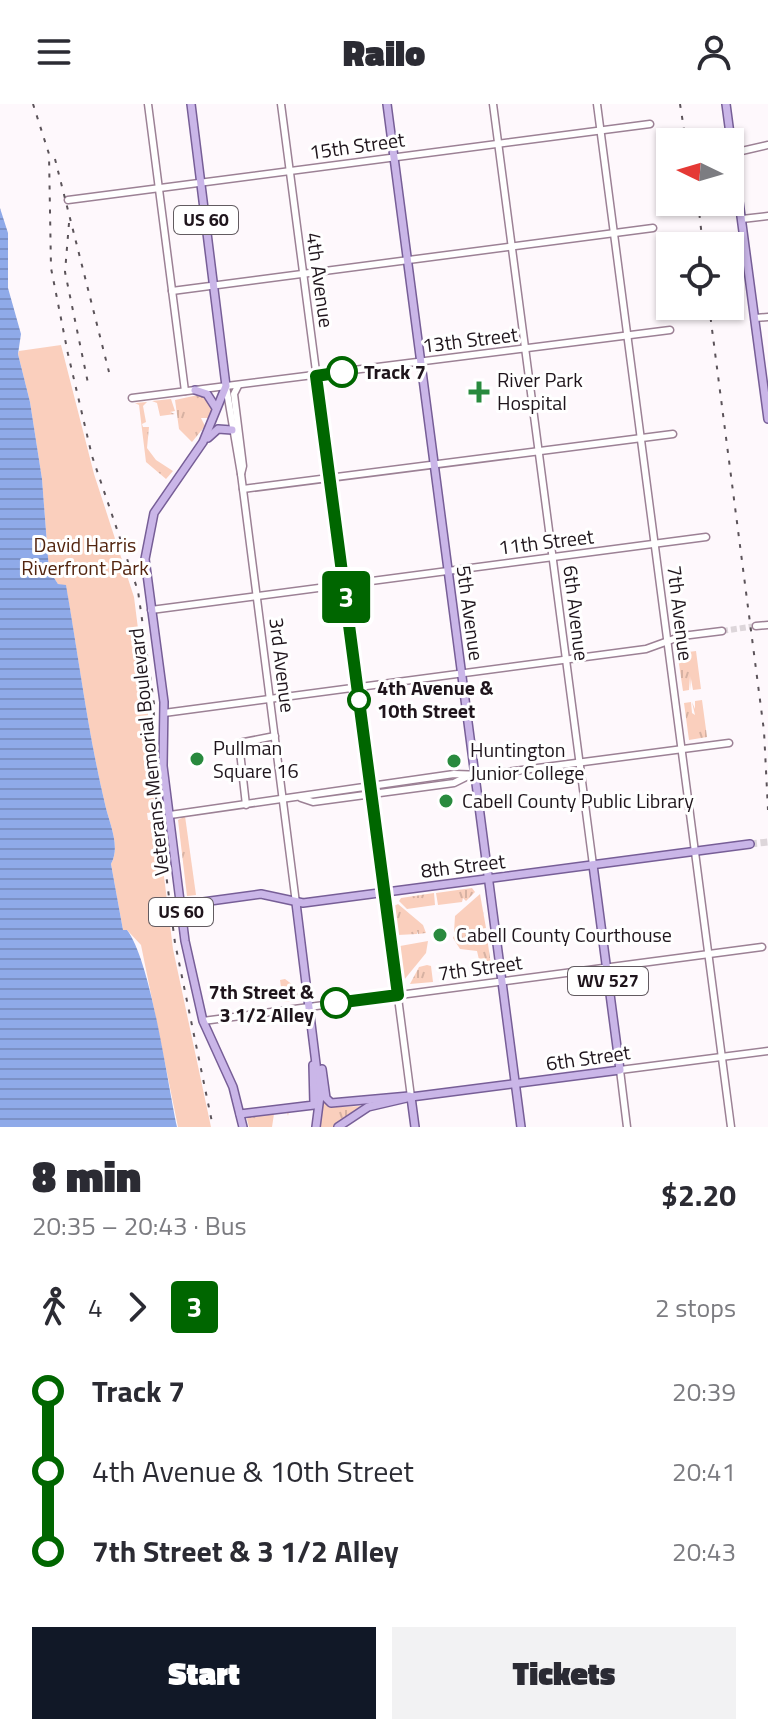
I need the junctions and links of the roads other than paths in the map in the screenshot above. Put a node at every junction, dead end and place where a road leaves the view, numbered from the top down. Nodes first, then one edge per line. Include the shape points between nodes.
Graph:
1 (148, 104) edge
2 (191, 104) edge
3 (281, 104) edge
4 (387, 104) edge
5 (493, 104) edge
6 (597, 104) edge
7 (726, 104) edge
8 (650, 124) dead end
9 (729, 128) edge
10 (601, 130) junction
11 (498, 143) junction
12 (768, 145) edge
13 (744, 150) edge
14 (394, 157) junction
15 (289, 171) junction
16 (201, 183) junction
17 (159, 188) junction
18 (68, 200) dead end
19 (742, 216) edge
20 (768, 216) edge
21 (742, 219) junction
22 (653, 228) dead end
23 (614, 233) junction
24 (512, 246) junction
25 (407, 260) junction
26 (303, 273) junction
27 (215, 285) junction
28 (172, 291) junction
29 (768, 317) edge
30 (755, 318) junction
31 (670, 330) dead end
32 (627, 335) junction
33 (525, 349) junction
34 (421, 362) junction
35 (316, 376) junction
36 (226, 386) junction
37 (238, 386) junction
38 (195, 390) junction
39 (185, 391) junction
40 (132, 398) dead end
41 (217, 410) junction
42 (768, 419) edge
43 (232, 430) junction
44 (673, 434) dead end
45 (641, 438) junction
46 (203, 442) junction
47 (539, 451) junction
48 (434, 465) junction
49 (241, 474) junction
50 (330, 478) junction
51 (243, 489) junction
52 (706, 537) dead end
53 (655, 544) junction
54 (553, 558) junction
55 (448, 571) junction
56 (344, 585) junction
57 (257, 597) junction
58 (151, 610) junction
59 (768, 625) edge
60 (756, 626) tunnel mouth
61 (722, 631) tunnel mouth
62 (668, 643) junction
63 (566, 660) junction
64 (462, 673) junction
65 (357, 687) junction
66 (270, 698) junction
67 (164, 713) junction
68 (275, 736) junction
69 (729, 743) dead end
70 (682, 749) junction
71 (580, 762) junction
72 (471, 776) junction
73 (371, 790) junction
74 (283, 800) junction
75 (246, 805) junction
76 (170, 815) junction
77 (750, 844) tunnel mouth
78 (695, 852) junction
79 (593, 865) junction
80 (488, 879) junction
81 (384, 893) junction
82 (296, 903) junction
83 (181, 905) junction
84 (762, 947) dead end
85 (709, 954) junction
86 (606, 967) junction
87 (502, 981) junction
88 (398, 995) junction
89 (309, 1006) junction
90 (203, 1021) junction
91 (315, 1051) junction
92 (768, 1051) edge
93 (722, 1056) junction
94 (620, 1070) junction
95 (515, 1083) junction
96 (411, 1097) junction
97 (240, 1114) junction
98 (243, 1127) edge
99 (316, 1127) edge
100 (338, 1127) edge
101 (415, 1127) edge
102 (521, 1127) edge
103 (627, 1127) edge
104 (731, 1127) edge

1 - 17 street
2 - 16 main road, 3rd Avenue / US 60
3 - 15 street, 4th Avenue
4 - 14 main road, 5th Avenue
5 - 11 street, 6th Avenue
6 - 10 street, 7th Avenue
7 - 9 main road
8 - 10 street, 15th Street
10 - 11 street, 15th Street
10 - 23 street, 7th Avenue
11 - 14 street, 15th Street
11 - 24 street, 6th Avenue
12 - 13 street
14 - 15 street, 15th Street
14 - 25 main road, 5th Avenue
15 - 16 street, 15th Street
15 - 26 street, 4th Avenue
16 - 17 street, 15th Street
16 - 27 main road, 3rd Avenue / US 60
17 - 18 street, 15th Street
17 - 28 street
19 - 21 main road
20 - 21 street
21 - 30 main road
22 - 23 street
23 - 24 street
23 - 32 street, 7th Avenue
24 - 25 street
24 - 33 street, 6th Avenue
25 - 26 street
25 - 34 main road, 5th Avenue
26 - 27 street
26 - 35 street, 4th Avenue
27 - 28 street
27 - 36 main road, 3rd Avenue / US 60
28 - 39 street
29 - 30 street
30 - 42 main road
31 - 32 street, 13th Street
32 - 33 street, 13th Street
32 - 45 street, 7th Avenue
33 - 34 street, 13th Street
33 - 47 street, 6th Avenue
34 - 35 street, 13th Street
34 - 48 main road, 5th Avenue
35 - 37 street, 13th Street
35 - 50 street, 4th Avenue
36 - 37 street, 13th Street
36 - 38 street, 13th Street
36 - 41 main road, Veterans Memorial Boulevard / US 60
36 - 43 street, 3rd Avenue
37 - 49 street, 3rd Avenue via 234,394
38 - 39 street, 13th Street
38 - 41 main road via 207,394
39 - 40 street, 13th Street
41 - 46 main road, Veterans Memorial Boulevard / US 60
43 - 46 main road via 218,429
43 - 49 street, 3rd Avenue
44 - 45 street
45 - 47 street
45 - 53 street, 7th Avenue
46 - 58 main road, Veterans Memorial Boulevard / US 60 via 163,495 150,524 145,554
47 - 48 street
47 - 54 street, 6th Avenue
48 - 50 street
48 - 55 main road, 5th Avenue
49 - 51 street, 3rd Avenue
50 - 51 street
50 - 56 street, 4th Avenue
51 - 57 street, 3rd Avenue
52 - 53 street, 11th Street
53 - 54 street, 11th Street
53 - 62 street, 7th Avenue
54 - 55 street, 11th Street
54 - 63 street, 6th Avenue
55 - 56 street, 11th Street
55 - 64 main road, 5th Avenue
56 - 57 street, 11th Street
56 - 65 street, 4th Avenue
57 - 58 street, 11th Street
57 - 66 street, 3rd Avenue
58 - 67 main road, Veterans Memorial Boulevard / US 60
59 - 60 street
61 - 62 street
62 - 63 street
62 - 70 street, 7th Avenue
63 - 64 street
63 - 71 street, 6th Avenue
64 - 65 street
64 - 72 main road, 5th Avenue
65 - 66 street
65 - 73 street, 4th Avenue
66 - 67 street
66 - 68 street, 3rd Avenue
67 - 76 main road, Veterans Memorial Boulevard / US 60
68 - 74 street, 3rd Avenue
68 - 75 street via 239,743
69 - 70 street
70 - 71 street
70 - 78 street, 7th Avenue
71 - 72 street
71 - 79 street, 6th Avenue
72 - 73 street via 454,783
72 - 80 main road, 5th Avenue
73 - 74 street via 313,802
73 - 81 street, 4th Avenue
74 - 75 street
74 - 82 street, 3rd Avenue
75 - 76 street
76 - 83 main road, Veterans Memorial Boulevard / US 60
77 - 78 main road, 8th Street
78 - 79 main road, 8th Street
78 - 85 street, 7th Avenue
79 - 80 main road, 8th Street
79 - 86 main road, 6th Avenue / WV 527
80 - 81 main road, 8th Street
80 - 87 main road, 5th Avenue
81 - 82 main road, 8th Street
81 - 88 street, 4th Avenue
82 - 83 main road, 8th Street via 261,894
82 - 89 main road, 3rd Avenue
83 - 90 main road, Veterans Memorial Boulevard / US 60
84 - 85 street, 7th Street
85 - 86 street, 7th Street
85 - 93 street, 7th Avenue
86 - 87 street, 7th Street
86 - 94 main road, 6th Avenue / WV 527
87 - 88 street, 7th Street
87 - 95 main road, 5th Avenue
88 - 89 street, 7th Street
88 - 96 street, 4th Avenue
89 - 90 street, 7th Street
89 - 91 main road, 3rd Avenue
90 - 97 main road, Veterans Memorial Boulevard / US 60
91 - 96 main road via 331,1103
91 - 97 main road via 314,1105
91 - 99 main road via 321,1103
92 - 93 street, 6th Street
93 - 94 street, 6th Street
93 - 104 street, 7th Avenue
94 - 95 main road, 6th Street
94 - 103 street, 6th Avenue
95 - 96 main road, 6th Street
95 - 102 main road, 5th Avenue
96 - 100 main road via 368,1107
96 - 101 main road, 4th Avenue
97 - 98 main road, Veterans Memorial Boulevard / US 60

